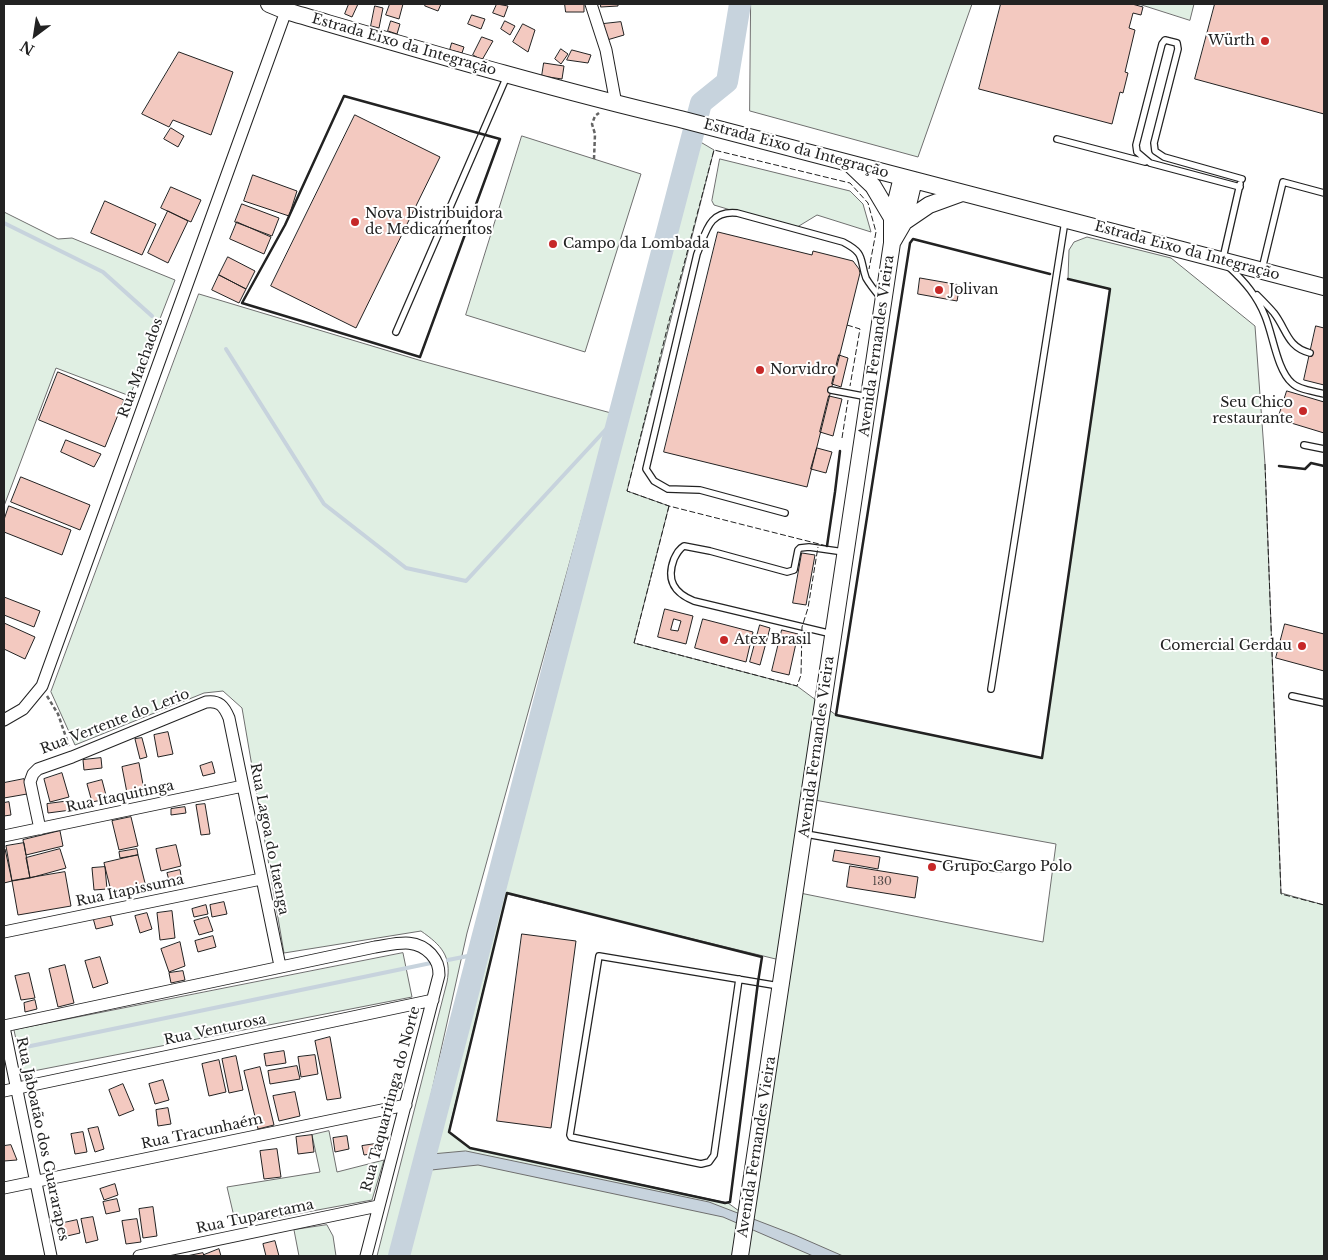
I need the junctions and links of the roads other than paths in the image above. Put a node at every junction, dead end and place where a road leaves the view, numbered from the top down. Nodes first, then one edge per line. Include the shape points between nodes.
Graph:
1 (269, 4) edge
2 (591, 4) edge
3 (286, 11) junction
4 (508, 74) junction
5 (616, 104) junction
6 (1057, 139) dead end
7 (1150, 163) junction
8 (850, 164) junction
9 (908, 178) junction
10 (1240, 187) junction
11 (962, 193) junction
12 (1324, 193) edge
13 (1066, 219) junction
14 (898, 220) junction
15 (1223, 260) junction
16 (1261, 271) junction
17 (1246, 283) junction
18 (1324, 287) edge
19 (883, 301) junction
20 (396, 332) dead end
21 (1310, 353) dead end
22 (831, 390) dead end
23 (1324, 394) edge
24 (869, 397) junction
25 (1304, 444) dead end
26 (1324, 449) edge
27 (786, 514) dead end
28 (846, 552) junction
29 (834, 634) junction
30 (991, 689) dead end
31 (1292, 696) dead end
32 (1324, 703) edge
33 (229, 718) joint
34 (4, 720) edge
35 (243, 786) junction
36 (40, 829) junction
37 (804, 834) junction
38 (4, 836) edge
39 (1001, 868) dead end
40 (261, 879) junction
41 (4, 932) edge
42 (280, 966) junction
43 (739, 979) junction
44 (781, 986) junction
45 (433, 1000) junction
46 (4, 1026) edge
47 (16, 1088) junction
48 (4, 1091) edge
49 (406, 1105) junction
50 (36, 1182) junction
51 (4, 1188) edge
52 (378, 1206) junction
53 (741, 1253) edge
54 (51, 1256) edge
55 (139, 1256) edge
56 (366, 1256) edge

1 - 3 main road, Estrada Eixo da Integração
2 - 5 street via 606,50
3 - 4 main road, Estrada Eixo da Integração
3 - 34 street, Rua Machados via 42,686 23,709
4 - 5 main road, Estrada Eixo da Integração
4 - 20 lane
5 - 8 main road, Estrada Eixo da Integração
6 - 7 lane
7 - 10 lane
7 - 10 lane via 1137,152 1136,145 1162,44 1168,40 1177,43 1178,49 1154,143 1155,151 1164,157 1242,177
8 - 9 main road, Estrada Eixo da Integração
8 - 14 main road
9 - 11 main road, Estrada Eixo da Integração
9 - 14 main road, Avenida Fernandes Vieira
10 - 15 lane
11 - 13 main road, Estrada Eixo da Integração
11 - 14 main road
12 - 16 lane via 1283,182
13 - 15 main road, Estrada Eixo da Integração
13 - 30 lane
14 - 19 main road, Avenida Fernandes Vieira
15 - 16 main road, Estrada Eixo da Integração
15 - 17 lane
16 - 18 main road, Estrada Eixo da Integração
17 - 21 lane via 1274,314 1292,343 1299,350
17 - 23 lane via 1265,316 1287,378 1296,386
19 - 24 main road, Avenida Fernandes Vieira
19 - 27 lane via 872,289 857,251 843,242 737,213 724,212 710,223 697,254 646,469 654,481 668,489 700,490
22 - 24 lane
24 - 28 main road, Avenida Fernandes Vieira
25 - 26 lane
28 - 29 main road, Avenida Fernandes Vieira
28 - 29 lane via 800,548 794,570 787,572 684,546 676,555 671,569 671,578 678,591 694,601
29 - 37 main road, Avenida Fernandes Vieira
31 - 32 lane
33 - 35 street, Rua Lagoa do Itaenga
33 - 36 street, Rua Vertente do Lerio via 219,703 206,702 44,766 33,774 30,782
35 - 36 street, Rua Itaquitinga
35 - 40 street, Rua Lagoa do Itaenga
36 - 38 street, Rua Itaquitinga
37 - 39 lane
37 - 44 main road, Avenida Fernandes Vieira
40 - 41 street, Rua Itapissuma
40 - 42 street, Rua Lagoa do Itaenga
42 - 45 street, Rua Taquaritinga do Norte via 409,942 418,944 438,963
42 - 46 street
43 - 43 lane via 598,956 571,1137 701,1164 709,1162 714,1156
43 - 44 lane
44 - 53 main road, Avenida Fernandes Vieira
45 - 47 street, Rua Venturosa
45 - 49 street, Rua Taquaritinga do Norte
46 - 47 street, Rua Jaboatão dos Guararapes
47 - 48 street, Rua Venturosa
47 - 50 street, Rua Jaboatão dos Guararapes
49 - 50 street, Rua Tracunhaém
49 - 52 street, Rua Taquaritinga do Norte
50 - 51 street, Rua Tracunhaém
50 - 54 street, Rua Jaboatão dos Guararapes
52 - 55 street, Rua Tuparetama
52 - 56 street, Rua Taquaritinga do Norte

